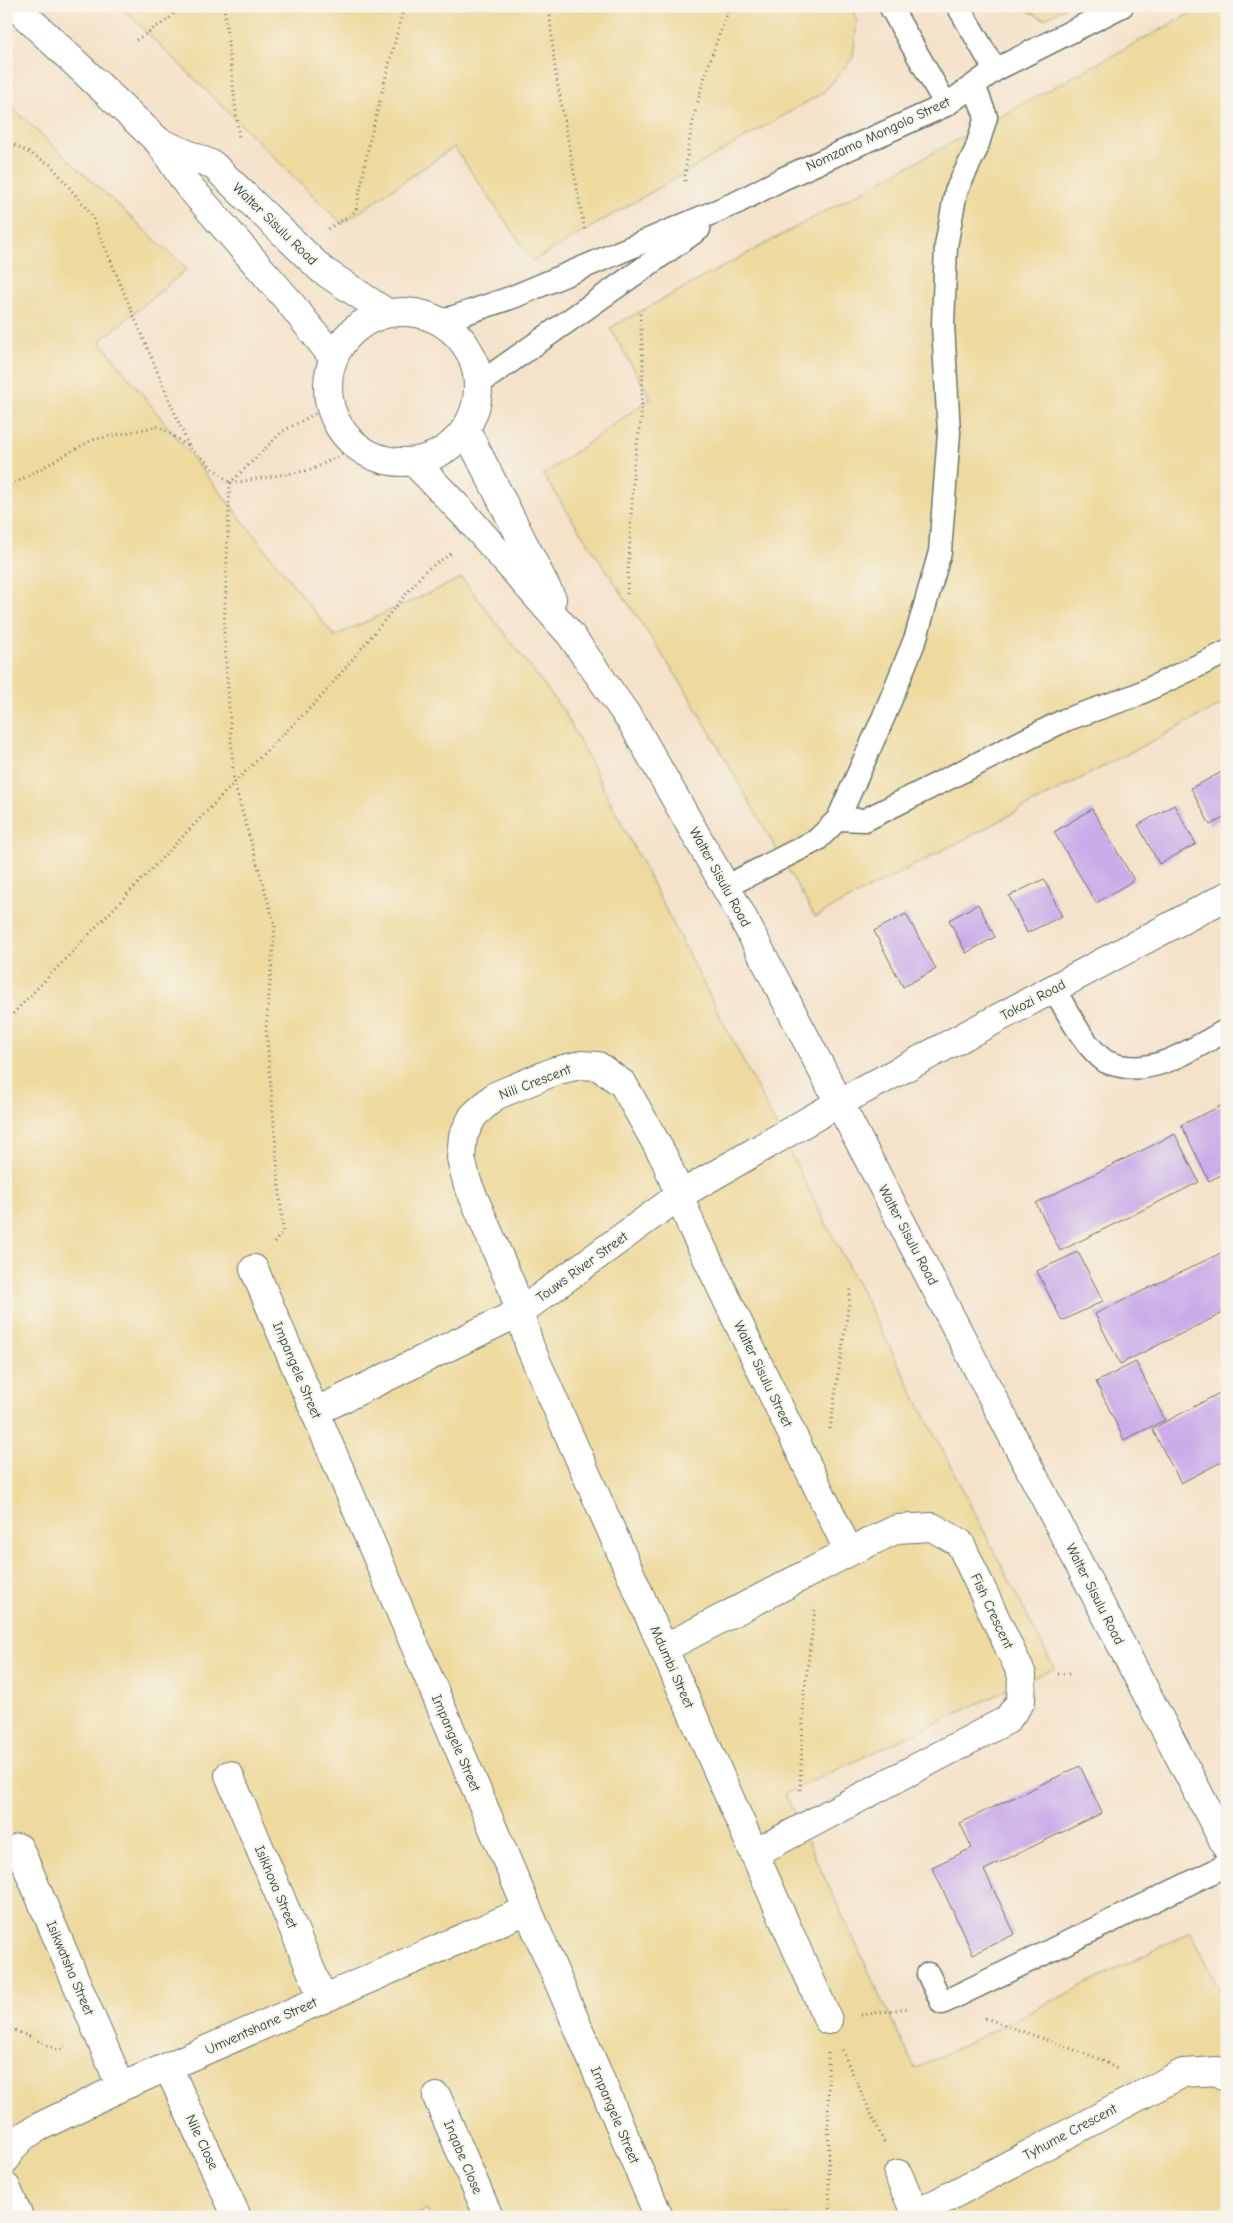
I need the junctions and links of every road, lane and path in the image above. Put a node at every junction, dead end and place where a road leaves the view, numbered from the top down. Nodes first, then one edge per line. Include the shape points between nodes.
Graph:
1 (15, 6) edge
2 (180, 6) edge
3 (224, 6) edge
4 (404, 6) edge
5 (549, 6) edge
6 (730, 6) edge
7 (890, 6) edge
8 (958, 6) edge
9 (1122, 6) edge
10 (136, 40) dead end
11 (995, 70) junction
12 (974, 84) junction
13 (946, 105) junction
14 (6, 140) edge
15 (159, 142) junction
16 (239, 142) dead end
17 (685, 181) dead end
18 (738, 202) junction
19 (327, 229) dead end
20 (586, 237) dead end
21 (387, 313) junction
22 (640, 313) dead end
23 (442, 321) junction
24 (333, 357) junction
25 (480, 383) junction
26 (330, 406) junction
27 (466, 430) junction
28 (189, 447) junction
29 (356, 447) junction
30 (414, 462) junction
31 (230, 483) junction
32 (6, 488) edge
33 (455, 551) dead end
34 (627, 594) dead end
35 (570, 634) junction
36 (1227, 652) edge
37 (234, 783) junction
38 (838, 820) junction
39 (726, 886) junction
40 (1227, 896) edge
41 (1054, 989) junction
42 (6, 1020) edge
43 (1227, 1030) edge
44 (839, 1103) junction
45 (680, 1195) junction
46 (254, 1269) joint
47 (851, 1289) dead end
48 (520, 1312) junction
49 (315, 1412) junction
50 (829, 1436) dead end
51 (849, 1552) junction
52 (820, 1567) junction
53 (664, 1649) junction
54 (229, 1775) dead end
55 (799, 1830) junction
56 (19, 1848) dead end
57 (1227, 1848) edge
58 (755, 1852) junction
59 (1227, 1865) edge
60 (528, 1910) junction
61 (928, 1974) dead end
62 (323, 1999) junction
63 (942, 2003) junction
64 (828, 2020) junction
65 (6, 2026) edge
66 (97, 2031) junction
67 (168, 2067) junction
68 (1227, 2078) edge
69 (121, 2088) junction
70 (1150, 2089) junction
71 (437, 2098) dead end
72 (6, 2159) edge
73 (898, 2174) joint
74 (6, 2187) edge
75 (917, 2215) edge
76 (20, 2217) edge
77 (237, 2217) edge
78 (489, 2217) edge
79 (659, 2217) edge
80 (831, 2217) edge

1 - 15 street, Walter Sisulu Road
2 - 10 path via 169,19
3 - 16 path
4 - 19 path via 370,139 356,211
5 - 20 path via 555,70
6 - 17 path via 705,70 686,153
7 - 13 lane
8 - 11 lane
9 - 11 lane, Nomzamo Mongolo Street
11 - 12 lane, Nomzamo Mongolo Street
12 - 13 lane, Nomzamo Mongolo Street
12 - 38 lane via 986,117 976,150 956,191 946,246 942,325 949,433 940,552 916,637
13 - 18 lane, Nomzamo Mongolo Street via 782,178
14 - 28 path via 51,165 91,214
15 - 21 street, Walter Sisulu Road via 213,165 322,270
15 - 24 street, Walter Sisulu Road via 187,184 288,299
18 - 23 lane, Nomzamo Mongolo Street via 522,294
18 - 25 lane, Nomzamo Mongolo Street
21 - 23 street via 415,313
21 - 24 street via 364,322 346,337
22 - 34 path via 643,365 641,421 634,462
23 - 25 street via 461,337 474,359
24 - 26 street via 328,381
25 - 27 street via 476,408
26 - 29 street via 339,428
26 - 31 path via 283,431
27 - 30 street via 448,448 426,460
27 - 35 street, Walter Sisulu Road
28 - 31 path
28 - 32 path via 159,426 92,440
29 - 30 street via 378,458
29 - 31 path via 311,470
30 - 35 street, Walter Sisulu Road
31 - 37 path via 224,631
33 - 37 path via 426,570 322,696
35 - 39 street, Walter Sisulu Road via 633,724
36 - 38 lane via 1134,696 1065,720 865,820
37 - 42 path
37 - 46 path via 275,926 266,1028 283,1231
38 - 39 lane via 817,840
39 - 44 street, Walter Sisulu Road
40 - 41 street, Tokozi Road
41 - 43 lane via 1082,1035 1106,1062 1127,1068 1149,1068
41 - 44 street, Tokozi Road
44 - 45 street, Touws River Street
44 - 57 street, Walter Sisulu Road
45 - 48 street, Touws River Street
45 - 48 street, Nili Crescent via 665,1160 623,1084 598,1066 580,1065 555,1071 495,1096 473,1116 462,1136 461,1158 467,1182
45 - 51 street, Walter Sisulu Street via 695,1234
46 - 49 street, Impangele Street
47 - 50 path
48 - 49 street, Touws River Street
48 - 53 street, Mdumbi Street via 530,1347
49 - 60 street, Impangele Street
51 - 52 street, Fish Crescent
51 - 55 street, Fish Crescent via 897,1529 932,1527 960,1543 1022,1675 1021,1701 1007,1720
52 - 53 street, Fish Crescent
52 - 55 path via 804,1693
53 - 58 street, Mdumbi Street
54 - 62 street, Isikhova Street
55 - 58 street, Fish Crescent
56 - 66 street, Isikwatsha Street
58 - 64 street, Mdumbi Street
59 - 63 lane
60 - 62 street, Umventshane Street
60 - 79 street, Impangele Street
61 - 63 lane
62 - 67 street, Umventshane Street
63 - 64 path
63 - 70 path via 1100,2059
64 - 73 path
64 - 80 path
65 - 66 path via 58,2050
66 - 69 street, Isikwatsha Street
67 - 69 street, Umventshane Street
67 - 77 street, Nile Close
68 - 70 street, Tyhume Crescent via 1218,2071 1183,2073
69 - 72 street, Umventshane Street via 31,2132 13,2147
70 - 75 street, Tyhume Crescent
71 - 78 street, Inqabe Close
73 - 75 street, Tyhume Crescent
74 - 76 street

